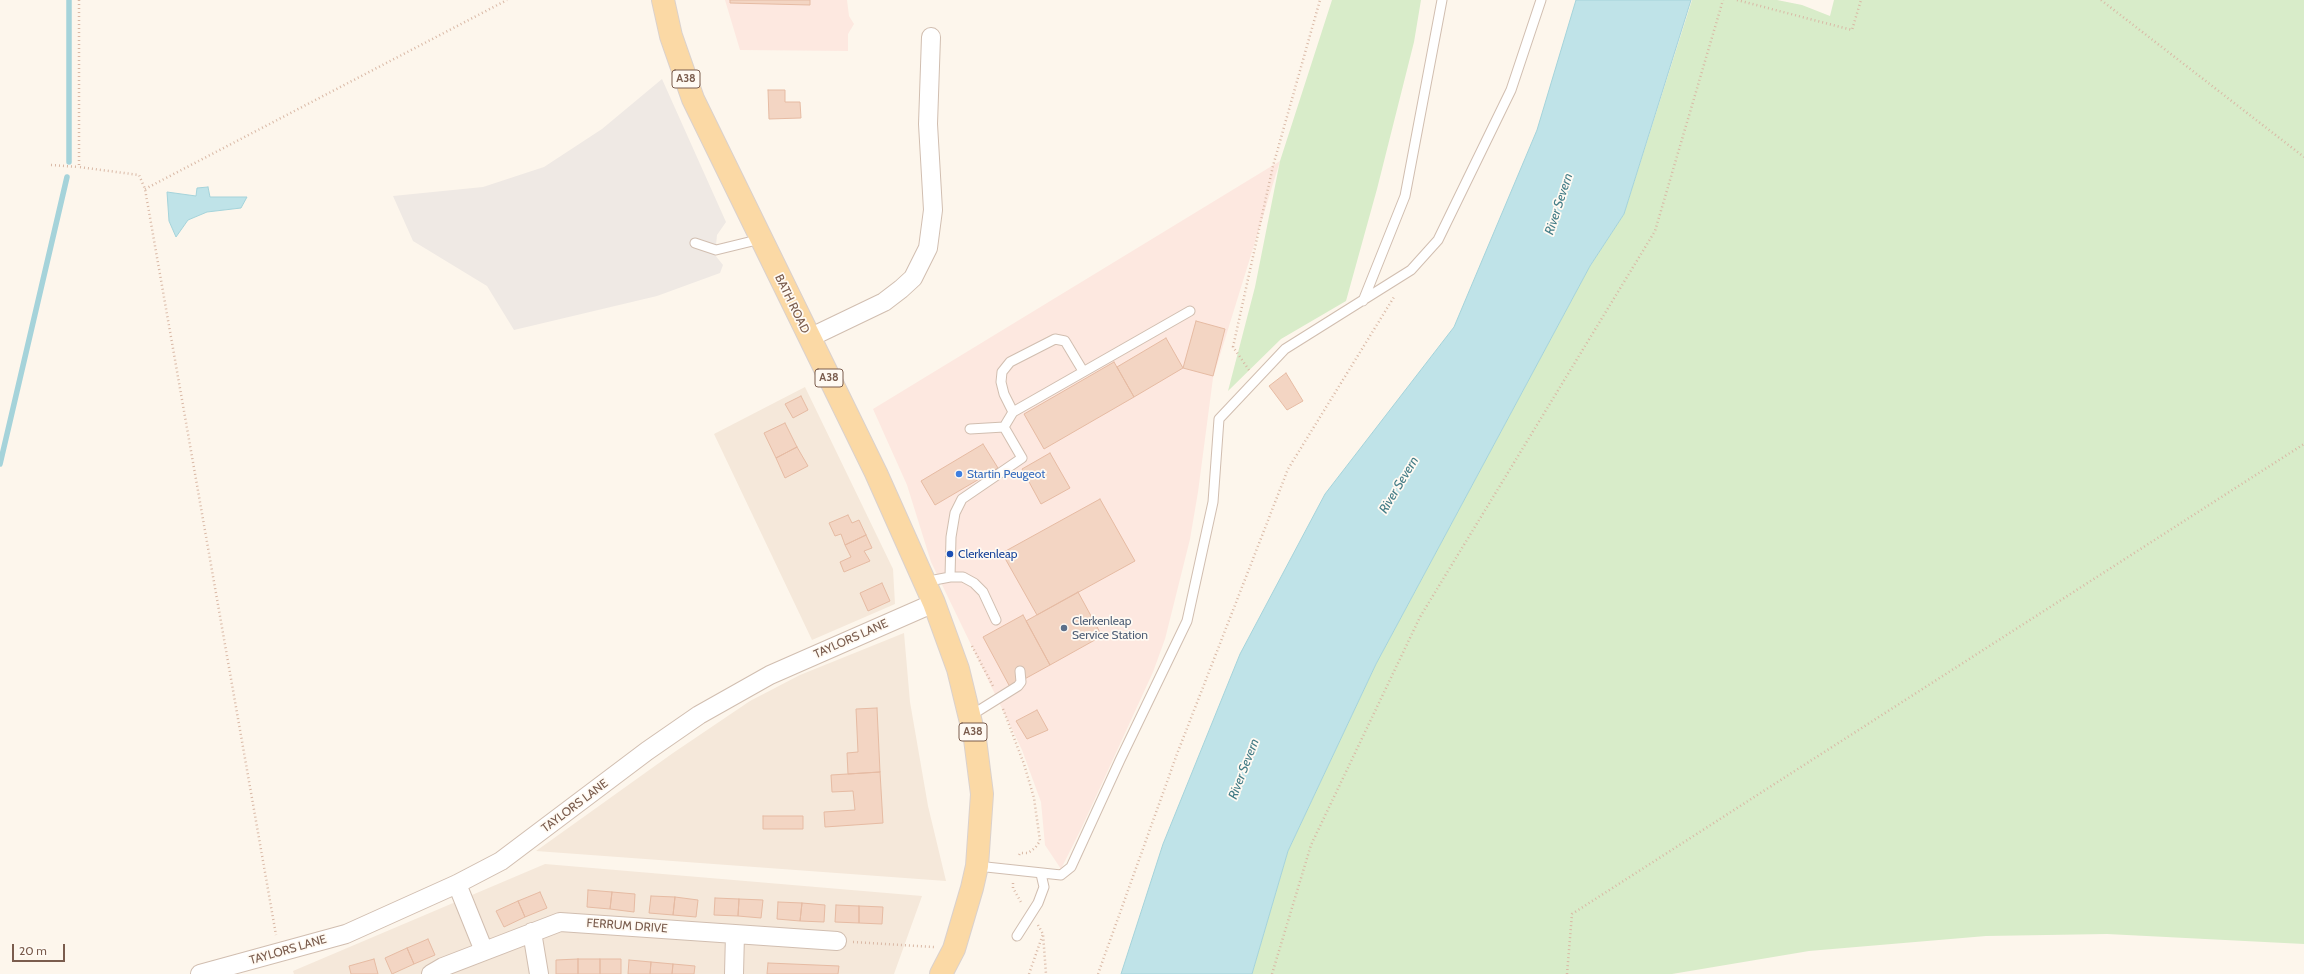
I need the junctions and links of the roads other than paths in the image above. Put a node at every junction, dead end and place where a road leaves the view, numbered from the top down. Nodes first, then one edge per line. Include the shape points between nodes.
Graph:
1 (662, 0) edge
2 (1442, 0) edge
3 (1541, 0) edge
4 (931, 37) dead end
5 (760, 239) junction
6 (695, 243) dead end
7 (1363, 300) junction
8 (1190, 311) dead end
9 (809, 338) junction
10 (1083, 371) junction
11 (1013, 412) junction
12 (1004, 427) junction
13 (970, 429) dead end
14 (950, 577) junction
15 (924, 582) junction
16 (934, 603) junction
17 (996, 620) dead end
18 (1020, 671) dead end
19 (969, 716) junction
20 (977, 866) junction
21 (1041, 874) junction
22 (457, 884) junction
23 (532, 932) junction
24 (735, 934) junction
25 (1017, 936) dead end
26 (836, 941) road end
27 (484, 951) junction
28 (200, 974) edge
29 (431, 974) edge
30 (539, 974) edge
31 (734, 974) edge
32 (941, 974) edge

1 - 5 main road, BATH ROAD / A38 via 671,36 693,99
2 - 7 lane via 1405,196
3 - 7 lane via 1511,90 1438,240 1411,270
4 - 9 street via 928,124 933,210 928,248 913,278 901,289 878,305
5 - 6 lane via 716,250
5 - 9 main road, BATH ROAD / A38
7 - 21 lane via 1285,349 1219,419 1213,502 1187,621 1071,867 1061,875
8 - 10 lane
9 - 15 main road, BATH ROAD / A38 via 876,473
10 - 11 lane
10 - 11 lane via 1065,341 1055,339 1010,362 1002,372 1001,382
11 - 12 lane
12 - 13 lane
12 - 14 lane via 1022,458 962,499 955,513 951,537
14 - 15 lane
14 - 17 lane via 963,577 974,583 983,592
15 - 16 main road, BATH ROAD / A38
16 - 19 main road, A38 via 958,669
16 - 22 street, TAYLORS LANE via 770,675 699,715 501,861
18 - 19 lane via 1021,682 1018,686
19 - 20 main road, A38 via 975,739 982,794
20 - 21 lane
20 - 32 main road, A38 via 954,949
21 - 25 lane via 1044,887 1038,903
22 - 27 street
22 - 28 street, TAYLORS LANE via 346,934
23 - 24 street, FERRUM DRIVE via 560,922
23 - 27 street, FERRUM DRIVE
23 - 30 street
24 - 26 street, FERRUM DRIVE
24 - 31 street
27 - 29 street, FERRUM DRIVE

